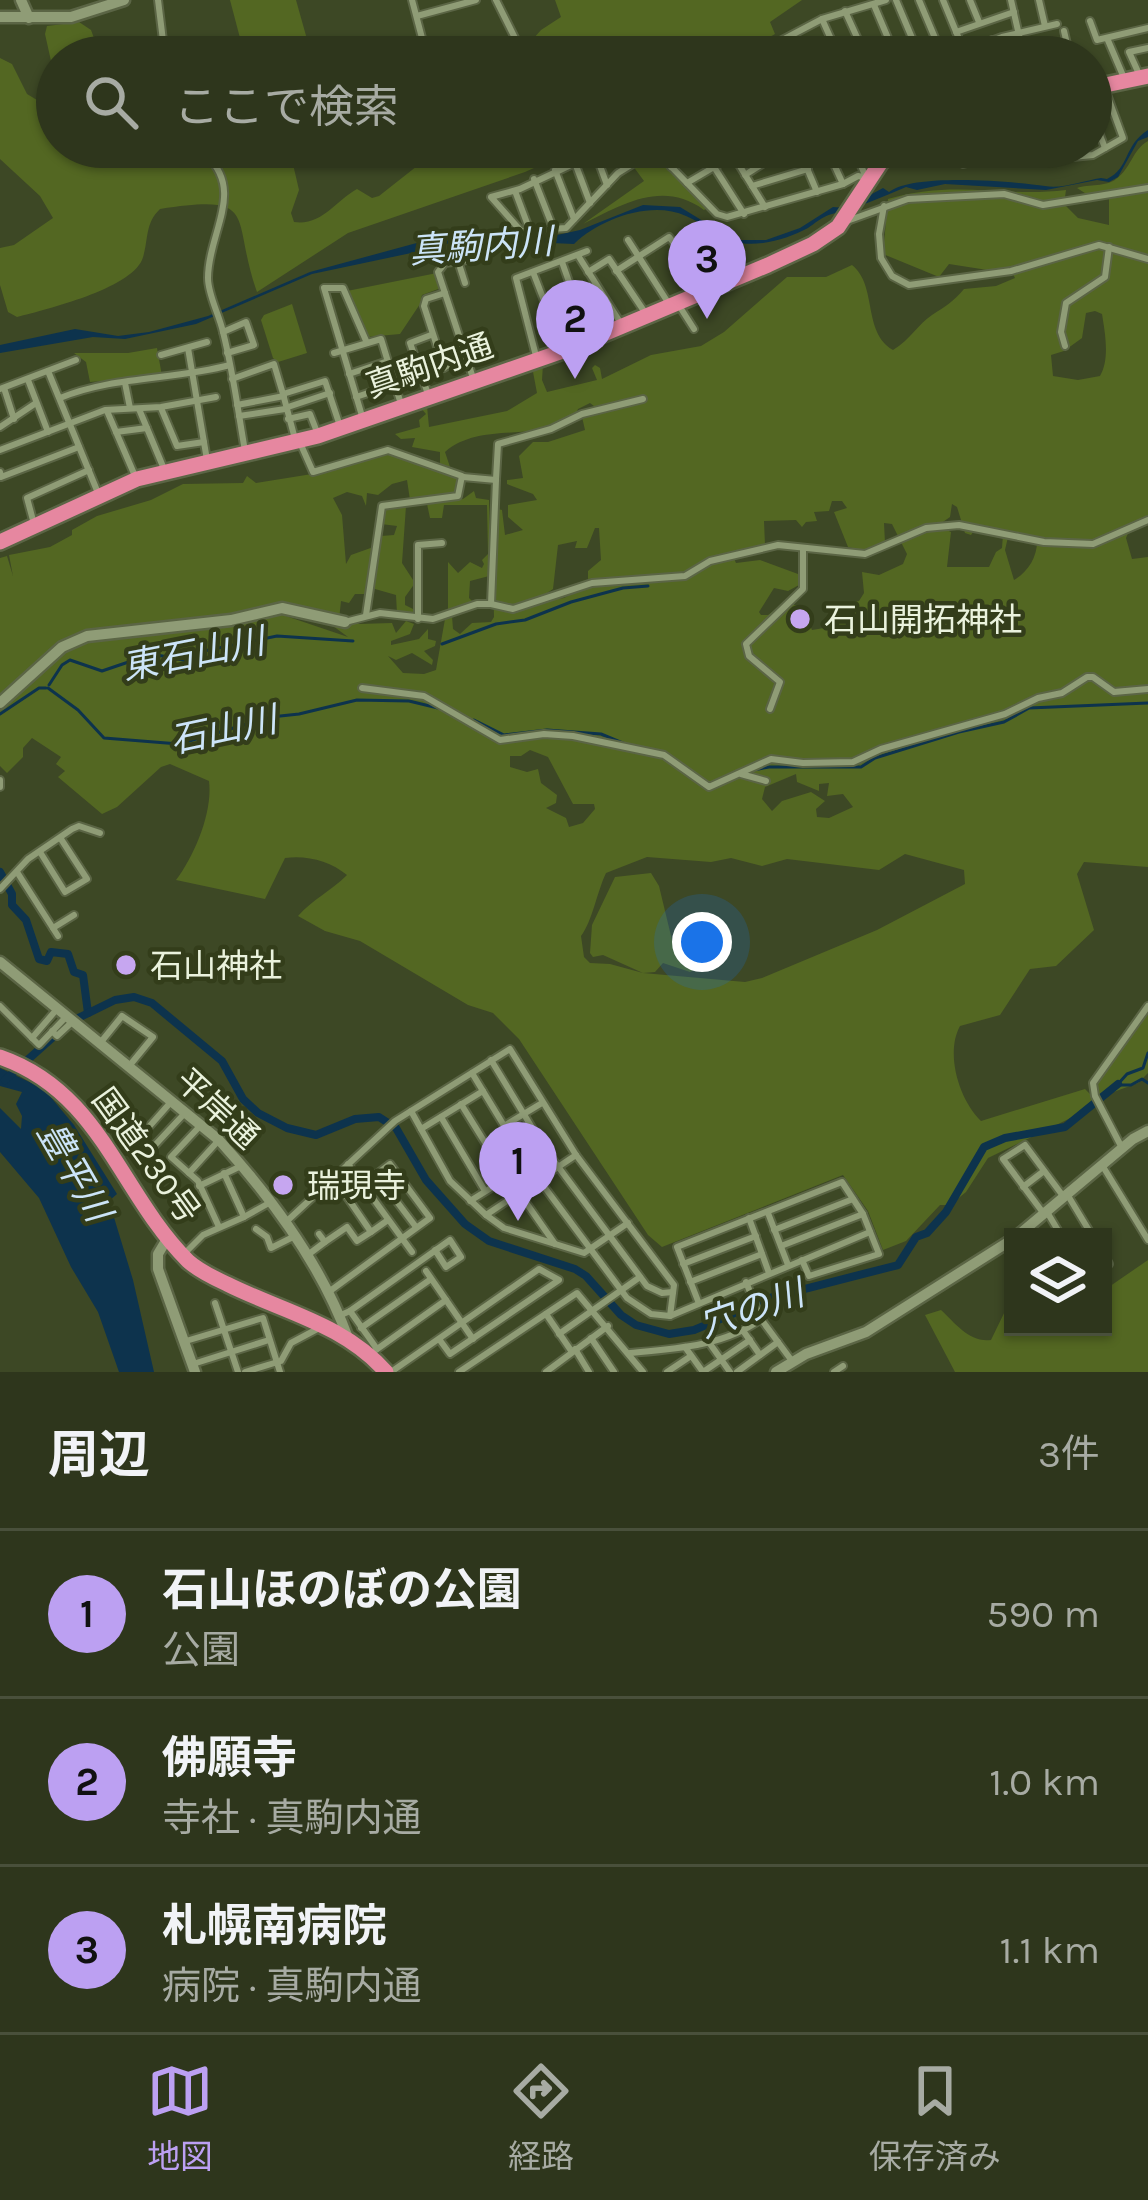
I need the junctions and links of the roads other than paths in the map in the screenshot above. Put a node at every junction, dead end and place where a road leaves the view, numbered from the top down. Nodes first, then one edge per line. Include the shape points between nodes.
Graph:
1 (21, 0) edge
2 (124, 0) edge
3 (158, 0) edge
4 (412, 0) edge
5 (476, 0) edge
6 (496, 0) edge
7 (886, 0) edge
8 (896, 0) edge
9 (919, 0) edge
10 (943, 0) edge
11 (970, 0) edge
12 (1011, 0) edge
13 (1039, 0) edge
14 (873, 4) junction
15 (845, 11) junction
16 (1014, 12) junction
17 (417, 16) junction
18 (0, 17) edge
19 (29, 18) junction
20 (822, 19) junction
21 (1090, 20) dead end
22 (980, 22) junction
23 (1057, 24) dead end
24 (1045, 26) junction
25 (1148, 28) edge
26 (1064, 31) dead end
27 (956, 32) junction
28 (1018, 32) junction
29 (162, 36) edge
30 (422, 36) edge
31 (514, 36) edge
32 (791, 36) edge
33 (830, 36) edge
34 (856, 36) edge
35 (887, 36) edge
36 (911, 36) edge
37 (937, 36) edge
38 (959, 36) edge
39 (1005, 36) edge
40 (1019, 36) edge
41 (1065, 36) edge
42 (1096, 36) edge
43 (1112, 37) edge
44 (1112, 43) edge
45 (1148, 48) edge
46 (1138, 78) edge
47 (1112, 112) edge
48 (1116, 119) junction
49 (1112, 120) edge
50 (1112, 144) edge
51 (216, 168) edge
52 (561, 168) edge
53 (577, 168) edge
54 (601, 168) edge
55 (629, 168) edge
56 (672, 168) edge
57 (712, 168) edge
58 (715, 168) edge
59 (741, 168) edge
60 (756, 168) edge
61 (836, 168) edge
62 (862, 168) edge
63 (874, 168) edge
64 (808, 169) joint
65 (555, 170) junction
66 (745, 175) junction
67 (866, 176) junction
68 (534, 179) junction
69 (687, 184) junction
70 (843, 184) junction
71 (607, 185) junction
72 (752, 186) junction
73 (1148, 188) edge
74 (515, 190) junction
75 (817, 192) junction
76 (590, 203) junction
77 (884, 206) junction
78 (765, 207) junction
79 (744, 214) junction
80 (574, 219) junction
81 (845, 219) junction
82 (554, 230) junction
83 (530, 231) junction
84 (628, 240) dead end
85 (1109, 247) junction
86 (698, 248) dead end
87 (587, 251) dead end
88 (578, 256) junction
89 (638, 256) junction
90 (687, 256) junction
91 (1148, 259) edge
92 (562, 262) junction
93 (616, 271) junction
94 (533, 272) junction
95 (588, 272) junction
96 (465, 283) dead end
97 (596, 285) junction
98 (710, 287) junction
99 (445, 293) junction
100 (574, 296) junction
101 (672, 303) junction
102 (646, 314) junction
103 (622, 325) junction
104 (694, 329) dead end
105 (223, 331) junction
106 (433, 334) junction
107 (600, 334) junction
108 (207, 342) dead end
109 (367, 343) junction
110 (1065, 346) dead end
111 (188, 348) junction
112 (338, 351) junction
113 (563, 351) junction
114 (227, 353) junction
115 (161, 355) dead end
116 (471, 358) junction
117 (76, 360) dead end
118 (537, 360) junction
119 (388, 362) junction
120 (230, 365) junction
121 (443, 368) junction
122 (48, 371) junction
123 (349, 374) junction
124 (193, 375) junction
125 (421, 375) junction
126 (28, 379) junction
127 (232, 379) junction
128 (474, 382) junction
129 (125, 383) junction
130 (394, 384) junction
131 (2, 389) edge
132 (330, 393) junction
133 (284, 395) junction
134 (356, 397) junction
135 (430, 397) junction
136 (60, 398) junction
137 (216, 398) dead end
138 (643, 399) dead end
139 (37, 402) junction
140 (197, 402) junction
141 (237, 405) junction
142 (402, 406) junction
143 (161, 407) junction
144 (134, 408) junction
145 (286, 408) junction
146 (107, 410) junction
147 (238, 416) junction
148 (14, 419) junction
149 (288, 419) junction
150 (363, 420) junction
151 (70, 424) junction
152 (0, 428) edge
153 (147, 428) junction
154 (341, 428) junction
155 (49, 432) junction
156 (116, 432) junction
157 (318, 436) junction
158 (204, 442) junction
159 (298, 442) junction
160 (80, 447) junction
161 (0, 450) edge
162 (245, 455) junction
163 (208, 463) junction
164 (89, 470) junction
165 (0, 472) edge
166 (166, 472) junction
167 (462, 476) junction
168 (136, 479) junction
169 (496, 480) junction
170 (100, 496) junction
171 (1148, 520) edge
172 (35, 527) junction
173 (0, 542) edge
174 (442, 544) dead end
175 (802, 548) junction
176 (491, 604) junction
177 (366, 615) junction
178 (418, 619) junction
179 (345, 622) joint
180 (362, 688) dead end
181 (1148, 688) edge
182 (0, 703) edge
183 (770, 709) dead end
184 (743, 772) junction
185 (766, 781) dead end
186 (100, 833) dead end
187 (61, 839) junction
188 (40, 852) junction
189 (17, 872) junction
190 (5, 884) edge
191 (74, 915) dead end
192 (0, 962) edge
193 (0, 1006) edge
194 (1148, 1006) edge
195 (69, 1017) junction
196 (32, 1038) junction
197 (101, 1042) junction
198 (7, 1059) edge
199 (490, 1059) junction
200 (130, 1066) junction
201 (472, 1073) junction
202 (483, 1091) junction
203 (172, 1100) junction
204 (543, 1103) junction
205 (461, 1104) junction
206 (411, 1111) junction
207 (186, 1112) junction
208 (524, 1114) junction
209 (440, 1117) junction
210 (202, 1124) junction
211 (504, 1126) junction
212 (421, 1129) junction
213 (1148, 1131) edge
214 (220, 1140) junction
215 (1122, 1148) junction
216 (151, 1150) junction
217 (576, 1154) junction
218 (142, 1160) dead end
219 (348, 1164) junction
220 (242, 1165) junction
221 (528, 1165) junction
222 (1102, 1165) junction
223 (559, 1168) junction
224 (1044, 1172) junction
225 (189, 1173) junction
226 (224, 1173) junction
227 (376, 1174) junction
228 (506, 1178) junction
229 (540, 1181) junction
230 (363, 1184) junction
231 (199, 1186) junction
232 (1023, 1187) junction
233 (485, 1191) junction
234 (520, 1194) junction
235 (1066, 1196) junction
236 (854, 1199) junction
237 (470, 1201) junction
238 (269, 1203) junction
239 (767, 1211) junction
240 (1045, 1213) junction
241 (863, 1214) junction
242 (486, 1215) junction
243 (244, 1216) junction
244 (749, 1218) junction
245 (388, 1220) junction
246 (284, 1223) junction
247 (628, 1223) junction
248 (219, 1227) junction
249 (416, 1227) junction
250 (256, 1228) dead end
251 (1026, 1228) edge
252 (1056, 1228) edge
253 (1087, 1228) edge
254 (774, 1229) junction
255 (371, 1232) junction
256 (870, 1232) junction
257 (319, 1234) dead end
258 (610, 1236) junction
259 (756, 1236) junction
260 (293, 1237) junction
261 (167, 1238) junction
262 (401, 1238) junction
263 (1148, 1240) edge
264 (326, 1242) junction
265 (556, 1244) junction
266 (1004, 1244) edge
267 (781, 1246) junction
268 (435, 1250) junction
269 (591, 1250) junction
270 (412, 1252) dead end
271 (183, 1254) junction
272 (762, 1254) junction
273 (306, 1256) junction
274 (802, 1260) junction
275 (683, 1264) junction
276 (788, 1265) junction
277 (769, 1273) junction
278 (640, 1277) junction
279 (691, 1282) junction
280 (746, 1282) junction
281 (622, 1290) junction
282 (330, 1291) junction
283 (673, 1292) junction
284 (446, 1300) junction
285 (698, 1301) junction
286 (215, 1304) dead end
287 (594, 1310) junction
288 (345, 1313) junction
289 (546, 1314) junction
290 (759, 1315) junction
291 (670, 1316) junction
292 (462, 1322) junction
293 (322, 1325) junction
294 (608, 1326) junction
295 (224, 1329) junction
296 (743, 1331) junction
297 (354, 1333) junction
298 (559, 1334) junction
299 (590, 1338) junction
300 (439, 1339) junction
301 (473, 1339) junction
302 (271, 1340) junction
303 (750, 1340) junction
304 (186, 1341) junction
305 (708, 1341) junction
306 (778, 1342) junction
307 (686, 1347) junction
308 (573, 1351) junction
309 (231, 1352) junction
310 (374, 1352) junction
311 (630, 1353) junction
312 (760, 1355) junction
313 (691, 1356) junction
314 (721, 1360) junction
315 (793, 1360) junction
316 (278, 1362) junction
317 (558, 1362) junction
318 (842, 1366) dead end
319 (194, 1368) edge
320 (242, 1372) edge
321 (280, 1372) edge
322 (388, 1372) edge
323 (459, 1372) edge
324 (546, 1372) edge
325 (564, 1372) edge
326 (589, 1372) edge
327 (614, 1372) edge
328 (643, 1372) edge
329 (667, 1372) edge
330 (734, 1372) edge
331 (776, 1372) edge
332 (804, 1372) edge
333 (834, 1372) edge

1 - 19 street
2 - 19 street via 71,17
3 - 29 street
4 - 17 street
5 - 17 street
6 - 31 street
7 - 14 street
8 - 36 street
9 - 37 street
10 - 27 street
11 - 22 street
12 - 16 street
13 - 24 street
14 - 15 street
14 - 35 street
15 - 20 street
15 - 34 street
16 - 22 street
16 - 28 street
17 - 30 street
18 - 19 street
20 - 32 street
20 - 33 street
21 - 42 street
22 - 27 street
23 - 24 street
24 - 28 street
25 - 43 street
26 - 41 street
27 - 38 street
28 - 39 street
28 - 40 street
44 - 46 street
45 - 46 street via 1129,52
47 - 48 street
48 - 49 street
48 - 50 street via 1123,137
51 - 105 street via 227,194 208,274
52 - 65 street
53 - 76 street
54 - 71 street
55 - 71 street
56 - 69 street
57 - 69 street
58 - 79 street
59 - 66 street
60 - 66 street
61 - 70 street
62 - 67 street
63 - 67 highway, 真駒内通
64 - 72 street
64 - 75 street
65 - 68 street
65 - 80 street
66 - 72 street
67 - 70 street
67 - 81 highway, 真駒内通
68 - 74 street
68 - 82 street
69 - 79 street via 717,214
70 - 75 street
71 - 76 street
72 - 78 street
73 - 77 street via 1043,205 985,194
74 - 83 street
74 - 83 street via 491,197
75 - 78 street
76 - 80 street
77 - 81 street
77 - 85 street via 881,259 909,285
78 - 79 street
80 - 82 street
81 - 98 highway, 真駒内通 via 814,244
82 - 83 street
84 - 89 street
85 - 91 street
85 - 110 street via 1105,277 1062,309
86 - 90 street
87 - 88 street
88 - 92 street
88 - 95 street
89 - 90 street via 669,237
89 - 93 street
89 - 101 street
90 - 98 street
92 - 94 street
92 - 100 street
93 - 95 street via 609,259
93 - 102 street
94 - 113 street
94 - 118 street via 516,278
95 - 97 street
96 - 99 street via 463,261 445,263 438,272
97 - 100 street
97 - 103 street
98 - 101 highway, 真駒内通
99 - 106 street via 426,299
99 - 116 street
100 - 107 street
101 - 102 highway, 真駒内通
101 - 104 street
102 - 103 highway, 真駒内通
103 - 107 highway, 真駒内通
105 - 114 street
105 - 114 street via 246,322 254,345
106 - 121 street
106 - 125 street via 410,343
107 - 113 highway, 真駒内通
108 - 111 street
109 - 112 street
109 - 112 street via 343,288 324,288
109 - 119 street via 381,339
111 - 115 street
111 - 124 street
112 - 123 street
113 - 118 highway, 真駒内通
114 - 120 street
116 - 121 street
116 - 128 street
117 - 122 street
118 - 128 highway, 真駒内通
119 - 123 street
119 - 130 street
120 - 124 street
120 - 127 street
121 - 125 street
122 - 126 street
122 - 136 street
123 - 134 street
124 - 129 street
124 - 140 street
125 - 135 street
126 - 131 street
126 - 139 street
127 - 133 street via 274,364
127 - 141 street
128 - 135 highway, 真駒内通
129 - 136 street
129 - 144 street
130 - 134 street
130 - 142 street
131 - 148 street
132 - 133 street via 322,381
132 - 145 street
132 - 154 street
133 - 141 street
133 - 145 street
134 - 150 street
135 - 142 highway, 真駒内通
136 - 151 street
137 - 140 street
138 - 169 street via 498,444
139 - 148 street
139 - 155 street
140 - 143 street
140 - 158 street
141 - 147 street
142 - 150 highway, 真駒内通
143 - 144 street
143 - 158 street via 177,446
144 - 146 street
144 - 153 street
145 - 147 street
145 - 149 street
146 - 151 street
146 - 156 street
147 - 162 street
148 - 152 street
149 - 157 street via 310,414
149 - 159 street
150 - 154 highway, 真駒内通
151 - 155 street
151 - 160 street
153 - 156 street
153 - 166 street
154 - 157 highway, 真駒内通
155 - 161 street
156 - 168 street
157 - 159 highway, 真駒内通
158 - 163 street
159 - 162 highway, 真駒内通
159 - 167 street via 313,472 388,450
160 - 164 street
160 - 165 street
162 - 163 highway, 真駒内通
163 - 166 highway, 真駒内通
164 - 170 street
164 - 172 street via 27,498
166 - 168 highway, 真駒内通
167 - 169 street
167 - 177 street via 458,496 382,506
168 - 170 highway, 真駒内通
169 - 176 street
170 - 172 highway, 真駒内通
171 - 175 street via 1093,544 959,525 926,528 865,554
172 - 173 highway, 真駒内通
174 - 178 street via 418,545
175 - 176 street via 745,551 685,575 592,583 513,609
175 - 183 street via 803,589 746,644 781,682
176 - 178 street
177 - 178 street
177 - 179 street
179 - 182 street via 282,608 87,636 62,647
180 - 184 street via 424,696 500,740 573,736 664,755 704,786
181 - 184 street via 1114,692 1087,677 1062,694 853,761 771,759
184 - 185 street
186 - 187 street via 79,826
187 - 188 street
187 - 188 street via 87,879 64,892
188 - 189 street
189 - 190 street
189 - 191 street via 56,932
192 - 195 street, 平岸通
193 - 196 street
194 - 215 street via 1093,1083
195 - 196 street
195 - 196 street via 39,1045
195 - 197 street, 平岸通
197 - 200 street, 平岸通
197 - 200 street via 122,1016 153,1037
198 - 261 highway, 国道230号 via 81,1110
199 - 201 street
199 - 204 street via 510,1049
199 - 208 street
200 - 203 street, 平岸通
201 - 202 street
201 - 206 street
202 - 205 street
202 - 211 street
203 - 207 street, 平岸通
203 - 216 street via 140,1137
204 - 208 street
204 - 217 street
205 - 209 street
205 - 228 street
206 - 212 street
206 - 219 street
207 - 210 street, 平岸通
207 - 216 street
208 - 211 street
208 - 223 street
209 - 212 street
209 - 233 street
210 - 214 street, 平岸通
210 - 225 street via 171,1157
211 - 221 street
212 - 237 street
213 - 215 street
214 - 220 street, 平岸通
214 - 225 street
215 - 222 street
216 - 218 street
217 - 223 street
217 - 247 street
219 - 230 street
219 - 246 street
220 - 226 street
220 - 238 street, 平岸通
221 - 228 street
221 - 229 street
222 - 235 street
222 - 263 street
223 - 229 street
223 - 258 street
224 - 232 street
224 - 232 street via 1021,1145 1003,1159
224 - 235 street
225 - 231 street
226 - 231 street
226 - 243 street
227 - 230 street
227 - 249 street
227 - 249 street via 390,1164 430,1217
228 - 233 street
229 - 234 street
229 - 269 street
230 - 245 street
230 - 255 street via 347,1197
231 - 248 street
232 - 240 street
233 - 237 street
234 - 242 street
234 - 265 street
235 - 240 street
235 - 253 street
236 - 239 street via 842,1182
236 - 241 street
236 - 254 street
237 - 242 street
238 - 243 street
238 - 246 street, 平岸通
239 - 244 street
239 - 254 street
240 - 251 street
240 - 252 street
241 - 256 street
241 - 267 street
242 - 265 street
243 - 248 street
244 - 259 street
244 - 275 street via 677,1247
245 - 255 street
245 - 262 street
246 - 260 street, 平岸通
247 - 258 street
247 - 283 street
248 - 271 street
249 - 262 street
250 - 260 street via 272,1248
254 - 267 street
255 - 264 street via 357,1241 347,1227
256 - 274 street
256 - 274 street via 876,1258 808,1276
257 - 264 street
258 - 269 street
258 - 278 street
259 - 272 street
259 - 275 street
260 - 273 street, 平岸通
261 - 271 highway, 国道230号
261 - 304 street via 158,1269
262 - 270 street
262 - 282 street
264 - 273 street
265 - 269 street
266 - 315 street via 866,1332
267 - 276 street
268 - 268 street via 446,1268 461,1257 450,1240
268 - 288 street
269 - 281 street
271 - 293 highway, 国道230号 via 216,1278
272 - 277 street
272 - 279 street
273 - 282 street, 平岸通
274 - 276 street
275 - 279 street
276 - 277 street
277 - 280 street
278 - 281 street
278 - 283 street via 656,1292
279 - 285 street
280 - 285 street
280 - 290 street
281 - 287 street
281 - 291 street via 638,1309
282 - 288 street, 平岸通
283 - 291 street
284 - 292 street
284 - 297 street via 429,1275
284 - 310 street
285 - 291 street
286 - 295 street
287 - 289 street via 577,1293
287 - 294 street
287 - 298 street
288 - 297 street, 平岸通
289 - 298 street
289 - 323 street
290 - 296 street
290 - 306 street
292 - 300 street
292 - 301 street
292 - 301 street via 539,1269 559,1280
293 - 297 highway, 国道230号
293 - 316 street via 292,1342
294 - 299 street
294 - 311 street
295 - 302 street via 263,1318
295 - 304 street
295 - 309 street
296 - 303 street
296 - 305 street
297 - 310 highway, 国道230号
298 - 308 street
299 - 308 street
299 - 327 street
300 - 301 street via 450,1354
300 - 322 street
302 - 309 street
302 - 316 street
303 - 312 street
303 - 314 street
304 - 319 street
305 - 307 street
305 - 314 street
306 - 312 street
306 - 315 street
307 - 311 street
307 - 313 street
308 - 317 street
308 - 326 street
309 - 319 street
309 - 320 street
310 - 322 highway, 国道230号
311 - 328 street
312 - 330 street
313 - 314 street via 703,1372
313 - 329 street
314 - 330 street
315 - 331 street
315 - 332 street
316 - 320 street
316 - 321 street
317 - 324 street
317 - 325 street
318 - 333 street

